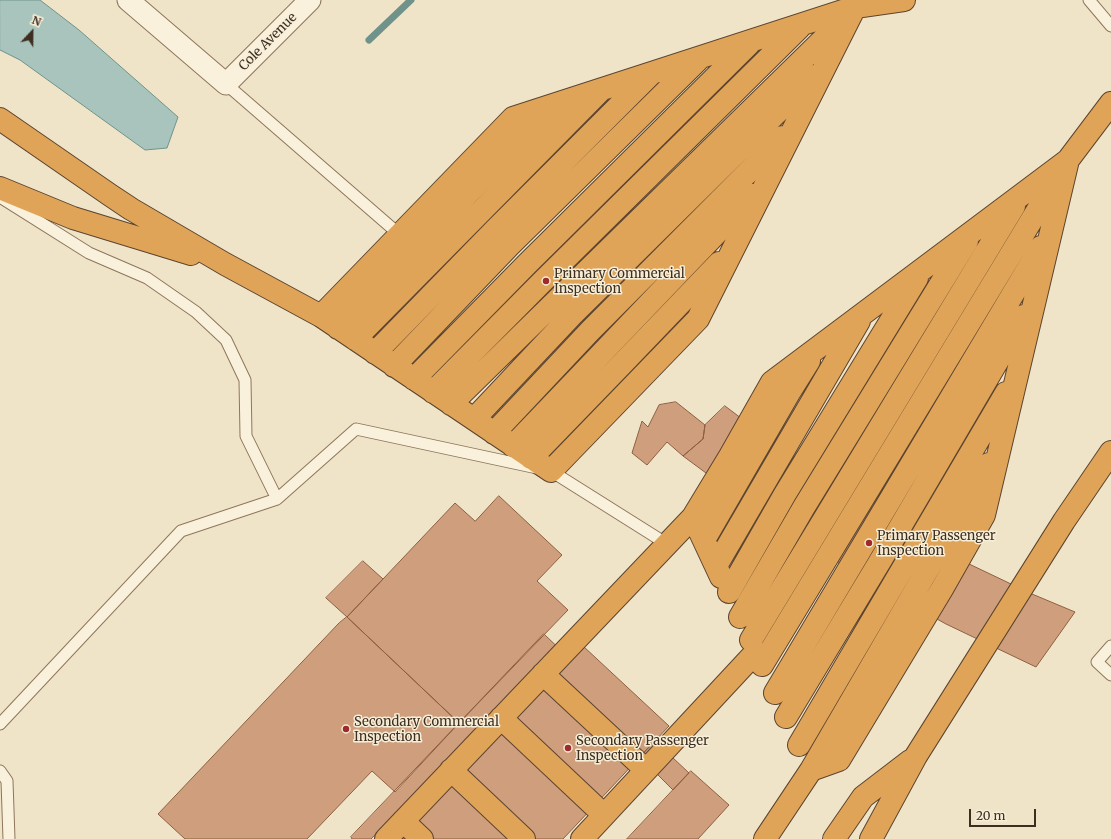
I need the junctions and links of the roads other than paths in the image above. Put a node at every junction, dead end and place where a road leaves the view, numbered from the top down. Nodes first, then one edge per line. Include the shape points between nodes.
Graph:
1 (128, 0) edge
2 (310, 0) edge
3 (904, 0) edge
4 (1088, 0) edge
5 (855, 8) junction
6 (803, 24) junction
7 (1111, 26) edge
8 (752, 41) junction
9 (700, 57) junction
10 (827, 63) junction
11 (652, 73) junction
12 (226, 84) junction
13 (602, 89) junction
14 (1111, 103) edge
15 (556, 104) junction
16 (0, 119) edge
17 (797, 123) junction
18 (1068, 160) junction
19 (769, 179) junction
20 (0, 188) edge
21 (1020, 196) junction
22 (0, 198) edge
23 (973, 231) junction
24 (1050, 231) junction
25 (400, 235) junction
26 (735, 246) junction
27 (225, 264) junction
28 (923, 268) junction
29 (1035, 298) junction
30 (864, 313) junction
31 (338, 328) junction
32 (818, 348) junction
33 (375, 352) junction
34 (394, 366) junction
35 (1017, 373) junction
36 (414, 379) junction
37 (442, 398) junction
38 (474, 419) junction
39 (494, 433) junction
40 (513, 446) junction
41 (1111, 452) edge
42 (531, 458) junction
43 (551, 471) junction
44 (277, 499) junction
45 (693, 517) junction
46 (704, 540) junction
47 (667, 544) junction
48 (716, 566) junction
49 (728, 592) junction
50 (740, 617) junction
51 (1111, 646) edge
52 (756, 652) junction
53 (543, 674) junction
54 (1111, 675) edge
55 (775, 693) junction
56 (786, 717) junction
57 (501, 718) junction
58 (0, 724) edge
59 (799, 745) junction
60 (916, 756) junction
61 (451, 770) junction
62 (646, 770) junction
63 (811, 770) junction
64 (0, 771) edge
65 (604, 815) junction
66 (402, 821) junction
67 (9, 839) edge
68 (386, 839) edge
69 (422, 839) edge
70 (524, 839) edge
71 (582, 839) edge
72 (765, 839) edge
73 (834, 839) edge
74 (871, 839) edge

1 - 12 street
2 - 12 street, Cole Avenue
3 - 5 highway
4 - 7 lane
5 - 6 highway
5 - 10 highway
5 - 37 highway
6 - 8 highway
6 - 37 highway via 548,276
8 - 9 highway
8 - 36 highway
9 - 11 highway
9 - 34 highway via 510,245
10 - 17 highway
10 - 38 highway via 572,315
11 - 13 highway
11 - 33 highway
12 - 25 lane
13 - 15 highway
13 - 31 highway
14 - 18 highway
15 - 25 highway via 513,118
15 - 31 highway
16 - 27 highway via 110,195
17 - 19 highway
17 - 39 highway via 590,331
18 - 21 highway
18 - 24 highway
18 - 52 highway
19 - 26 highway
19 - 40 highway
20 - 27 highway via 73,218
21 - 23 highway
21 - 52 highway
22 - 44 lane via 89,253 147,278 196,312 226,340 245,380 246,436
23 - 28 highway
23 - 50 highway via 804,507
24 - 29 highway
24 - 55 highway
25 - 31 highway
26 - 42 highway
26 - 43 highway via 698,319
27 - 31 highway
28 - 30 highway
28 - 49 highway
29 - 35 highway
29 - 56 highway
30 - 32 highway
30 - 48 highway
31 - 33 highway
32 - 45 highway via 772,382
32 - 46 highway
33 - 34 highway
34 - 36 highway
35 - 59 highway
35 - 63 highway via 1000,445
36 - 37 highway
37 - 38 highway
38 - 39 highway
39 - 40 highway
40 - 42 highway
41 - 60 highway via 1064,521
42 - 43 highway
43 - 44 lane via 356,429
43 - 47 lane
44 - 58 lane via 181,531
45 - 46 highway
45 - 47 highway
46 - 48 highway
47 - 53 highway
48 - 49 highway
49 - 50 highway
50 - 52 highway
51 - 54 lane via 1096,662
52 - 55 highway
52 - 62 highway
53 - 57 highway
53 - 62 highway
55 - 56 highway
56 - 59 highway
57 - 61 highway
57 - 65 highway
59 - 63 highway
60 - 73 highway via 863,797
60 - 74 highway
61 - 66 highway
61 - 70 highway
62 - 65 highway
63 - 72 highway
64 - 67 lane via 7,781
65 - 71 highway
66 - 68 highway
66 - 69 highway

